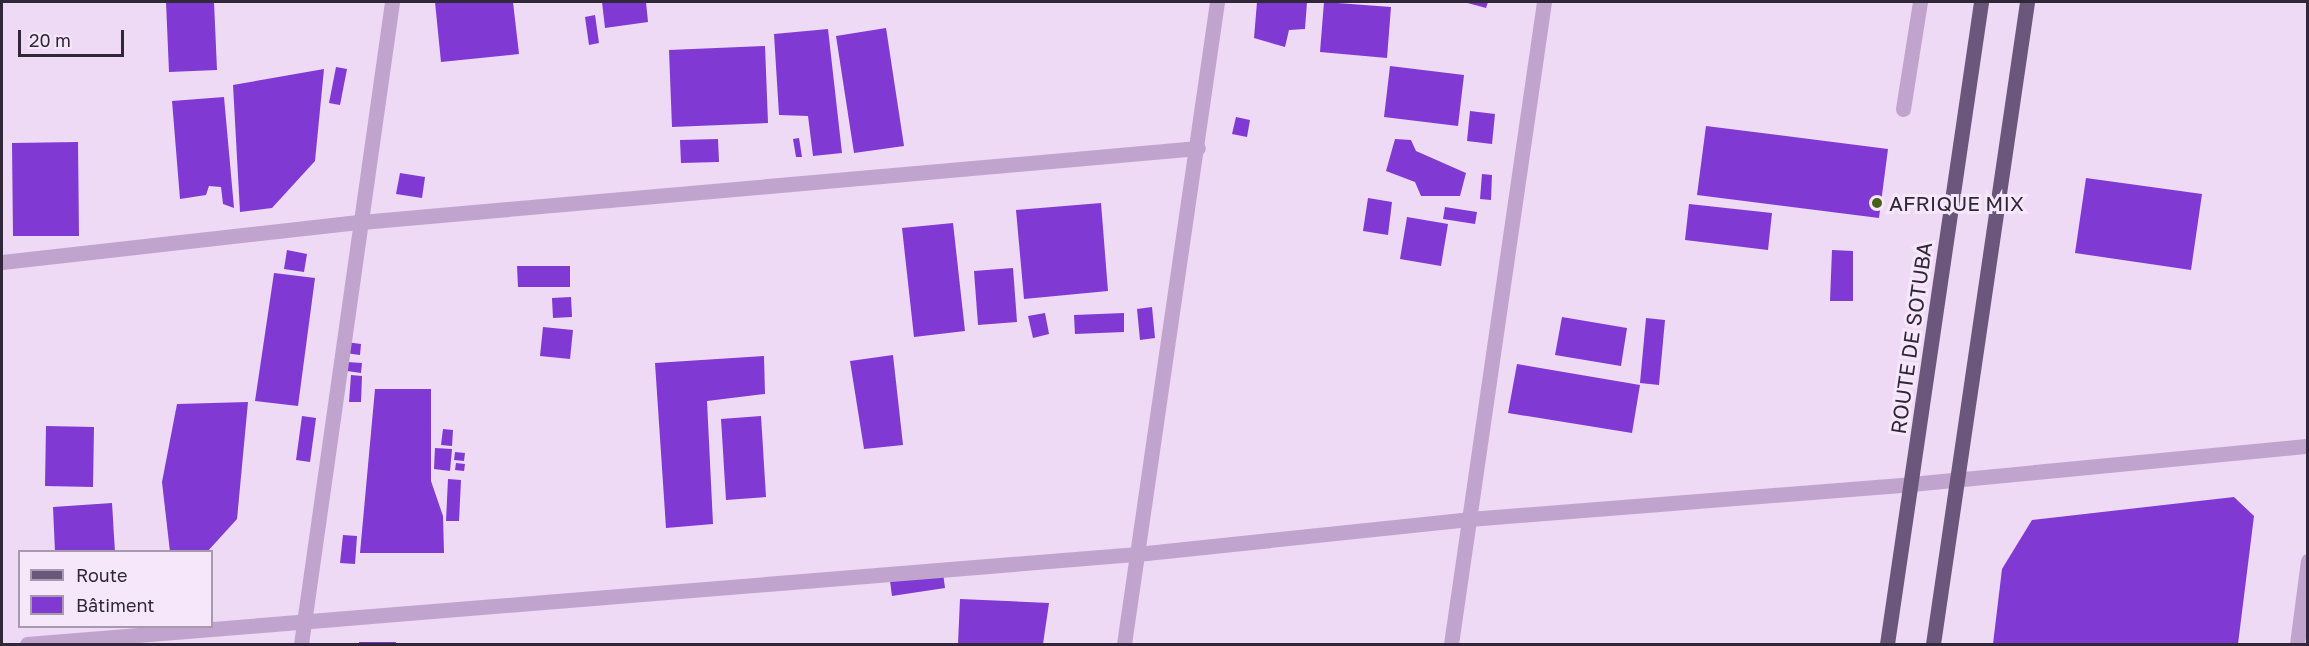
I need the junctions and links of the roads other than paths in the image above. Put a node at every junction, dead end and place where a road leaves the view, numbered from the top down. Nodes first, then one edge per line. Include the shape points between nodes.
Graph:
1 (392, 2) edge
2 (1217, 2) edge
3 (1544, 2) edge
4 (1920, 2) edge
5 (1981, 2) edge
6 (2027, 2) edge
7 (1903, 109) dead end
8 (1198, 148) junction
9 (361, 222) junction
10 (2, 262) edge
11 (2307, 446) edge
12 (1958, 480) junction
13 (1911, 484) junction
14 (1469, 519) junction
15 (1137, 554) junction
16 (2307, 561) edge
17 (305, 620) junction
18 (27, 645) edge
19 (301, 645) edge
20 (1124, 645) edge
21 (1451, 645) edge
22 (1887, 645) edge
23 (1933, 645) edge
24 (2297, 645) edge

1 - 9 street
2 - 8 street
3 - 14 street
4 - 7 street
5 - 13 main road, ROUTE DE SOTUBA
6 - 12 main road
8 - 9 street
8 - 15 street
9 - 10 street
9 - 17 street
11 - 12 street
12 - 13 street
12 - 23 main road
13 - 14 street
13 - 22 main road, ROUTE DE SOTUBA
14 - 15 street
14 - 21 street
15 - 17 street
15 - 20 street
16 - 24 street
17 - 18 street
17 - 19 street

